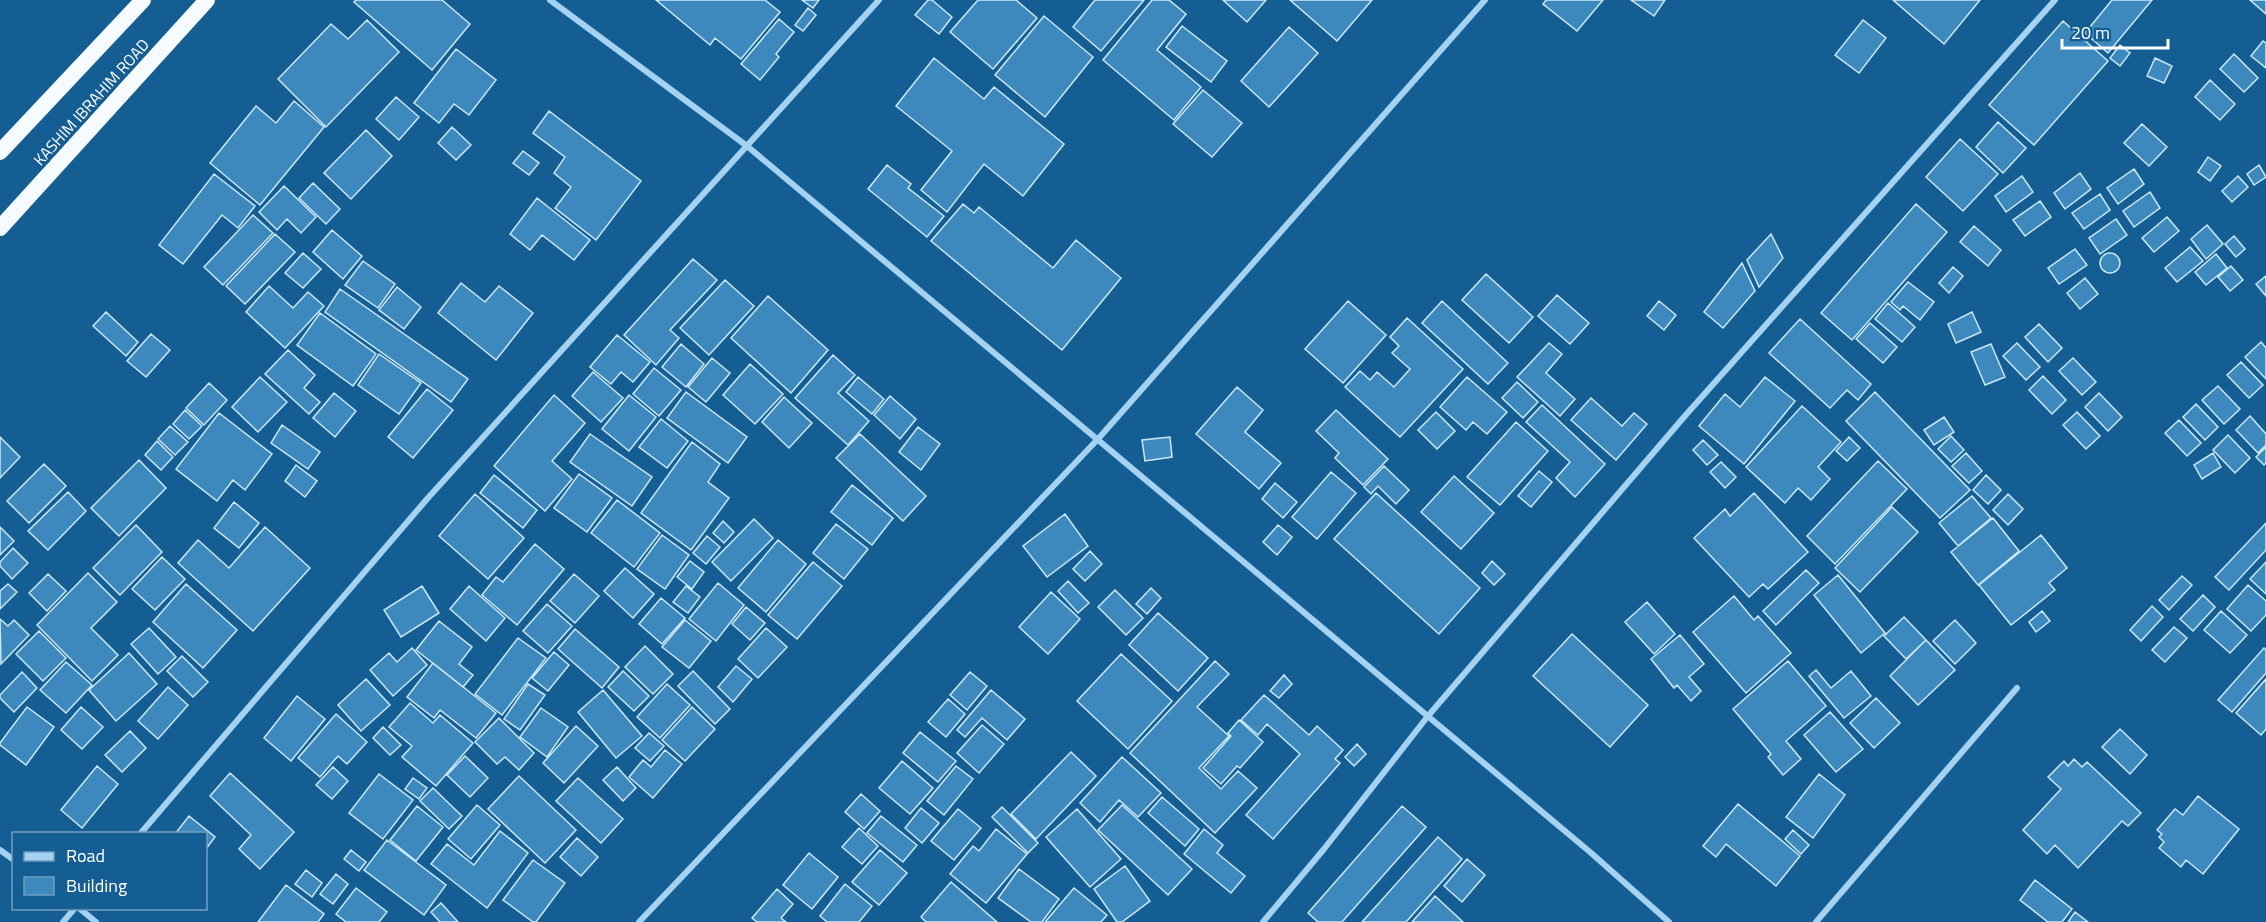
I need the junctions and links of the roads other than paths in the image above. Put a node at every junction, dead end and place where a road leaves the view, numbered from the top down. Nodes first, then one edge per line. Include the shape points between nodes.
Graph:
1 (142, 0) edge
2 (207, 0) edge
3 (550, 0) edge
4 (879, 0) edge
5 (1485, 0) edge
6 (2055, 0) edge
7 (747, 146) junction
8 (0, 152) edge
9 (0, 228) edge
10 (1098, 439) junction
11 (2017, 688) dead end
12 (1428, 716) junction
13 (142, 832) edge
14 (76, 910) edge
15 (78, 910) edge
16 (63, 922) edge
17 (96, 922) edge
18 (639, 922) edge
19 (1263, 922) edge
20 (1669, 922) edge
21 (1816, 922) edge

1 - 8 highway, KASHIM IBRAHIM ROAD
2 - 9 highway, KASHIM IBRAHIM ROAD
3 - 7 street
4 - 7 street
5 - 10 street
6 - 12 street via 1684,417
7 - 10 street
7 - 13 street via 427,499
10 - 12 street
10 - 18 street
11 - 21 street
12 - 19 street
12 - 20 street
14 - 16 street
15 - 17 street

